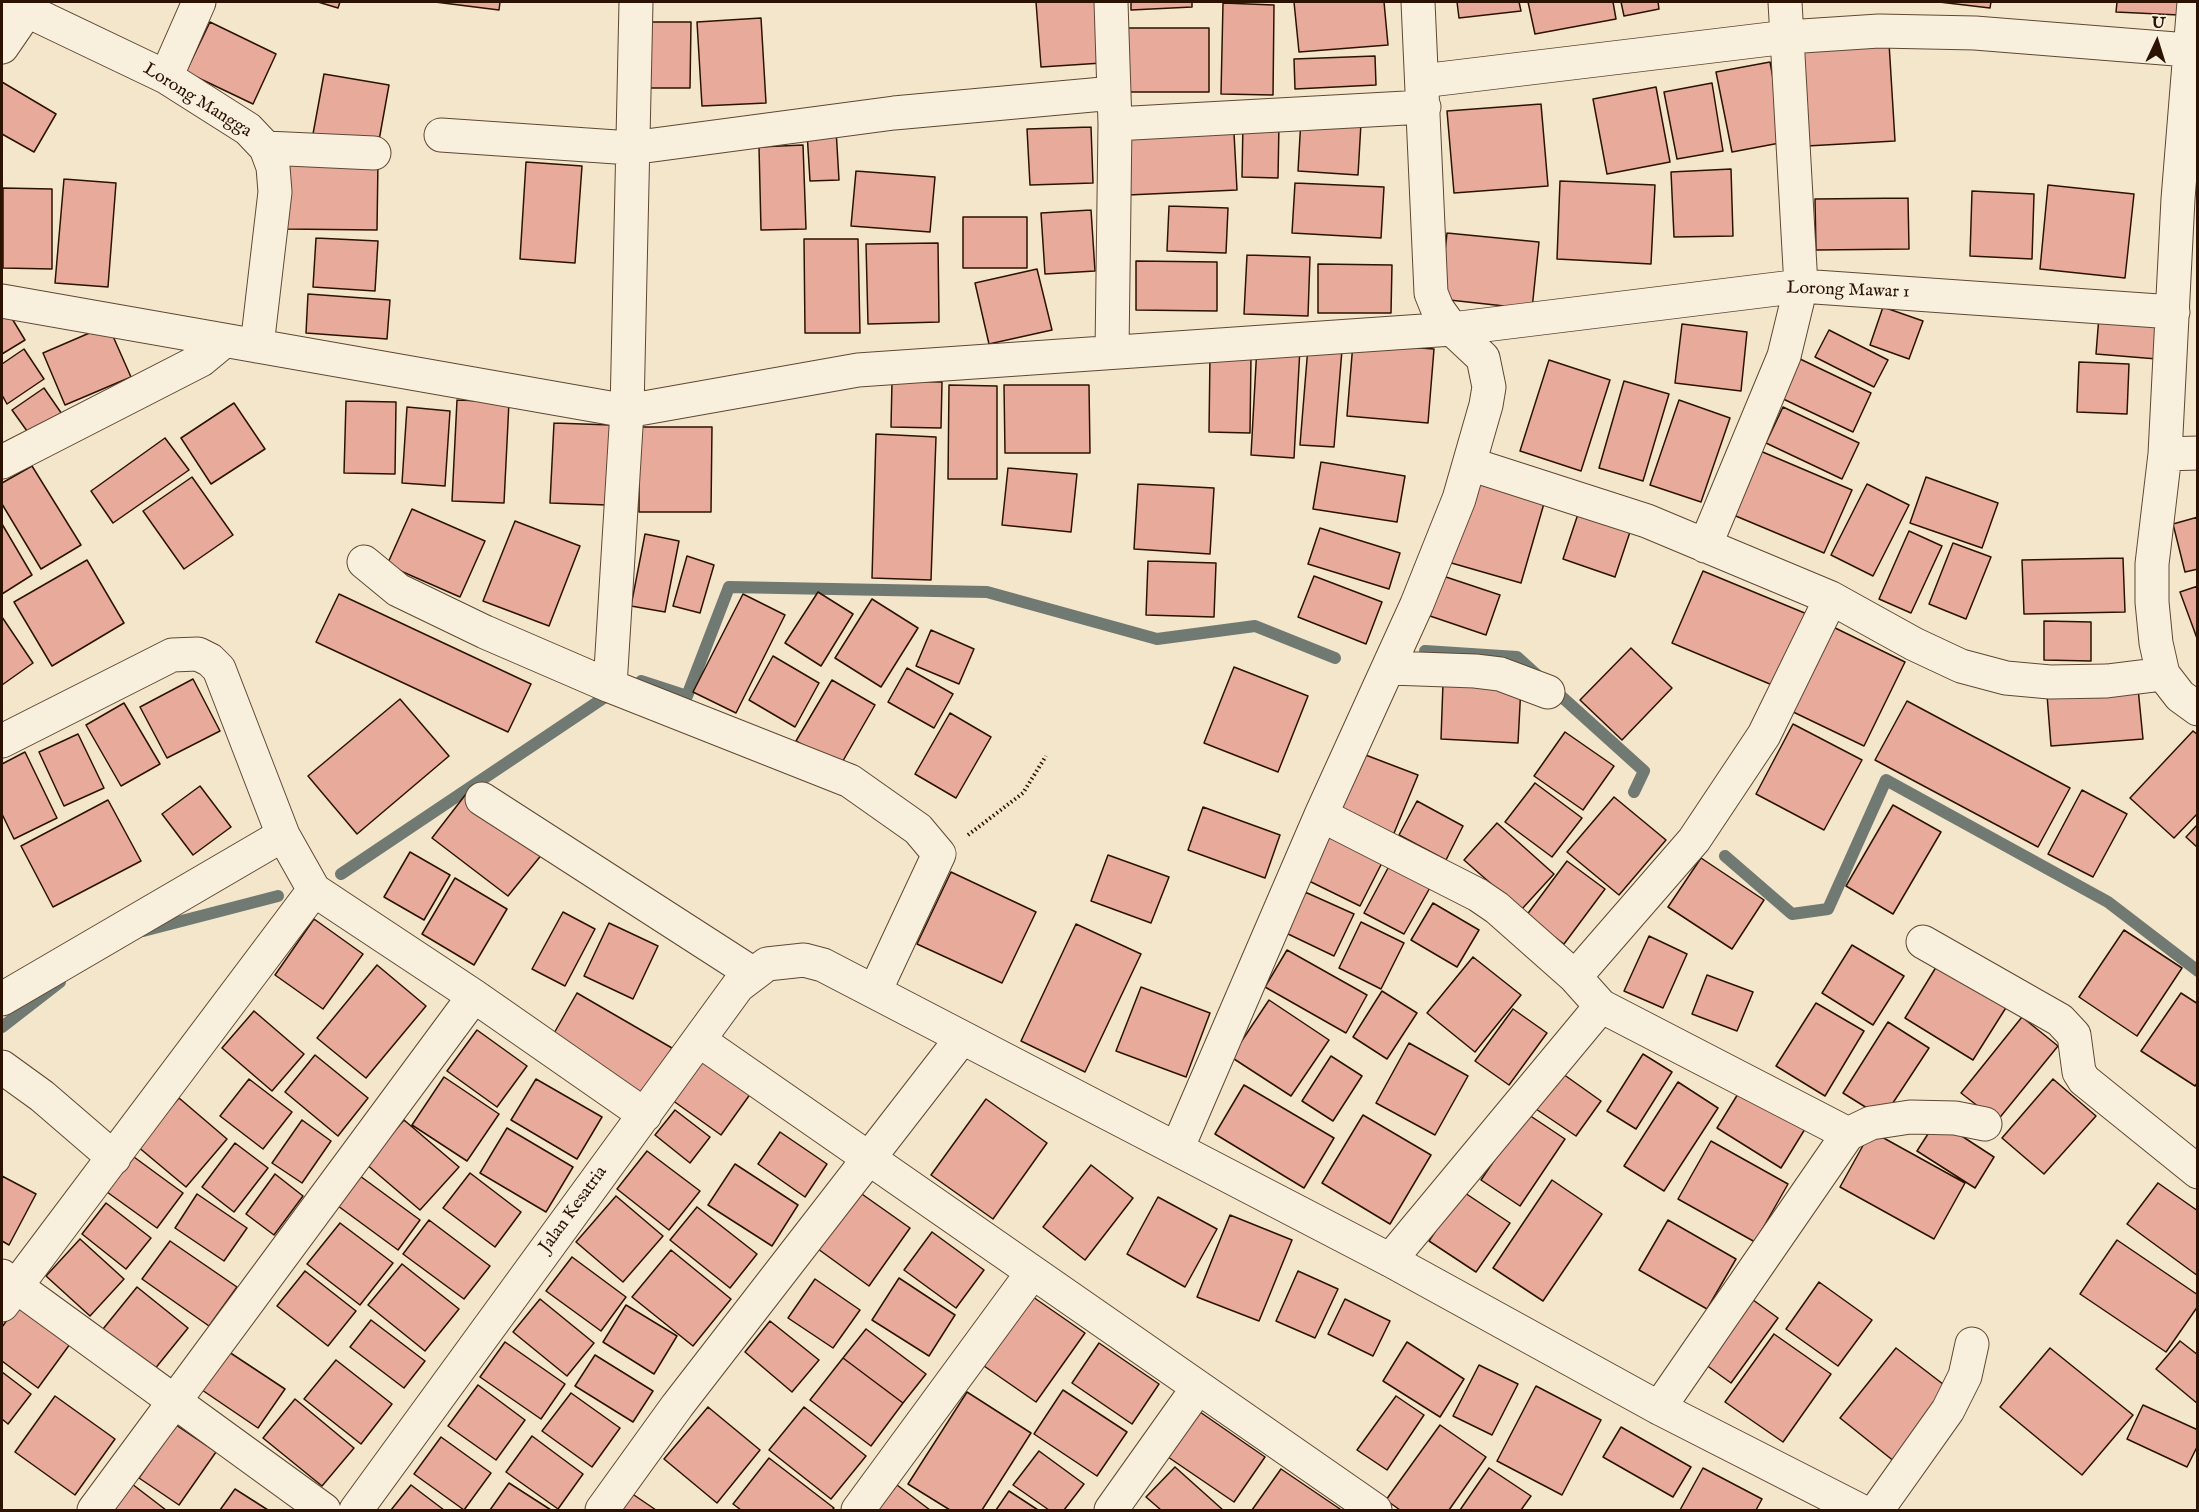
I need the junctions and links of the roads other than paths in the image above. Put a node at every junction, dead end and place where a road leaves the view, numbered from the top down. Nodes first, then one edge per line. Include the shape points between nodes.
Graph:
1 (199, 2) edge
2 (636, 2) edge
3 (1111, 2) edge
4 (1418, 2) edge
5 (1785, 2) edge
6 (2194, 2) edge
7 (17, 7) edge
8 (1787, 37) junction
9 (2, 47) edge
10 (2188, 50) junction
11 (166, 77) junction
12 (1423, 94) junction
13 (1114, 109) junction
14 (441, 135) dead end
15 (266, 148) junction
16 (631, 148) junction
17 (374, 153) dead end
18 (2188, 200) edge
19 (1801, 286) junction
20 (2, 301) edge
21 (2173, 312) junction
22 (1452, 328) junction
23 (224, 341) junction
24 (257, 346) junction
25 (1112, 351) junction
26 (627, 411) junction
27 (2198, 453) edge
28 (2165, 454) junction
29 (2, 462) edge
30 (1470, 464) junction
31 (1705, 546) junction
32 (364, 562) dead end
33 (1831, 598) junction
34 (1390, 668) junction
35 (2163, 674) junction
36 (610, 686) junction
37 (1548, 692) dead end
38 (2198, 709) edge
39 (2, 741) edge
40 (482, 799) dead end
41 (1321, 815) junction
42 (283, 835) junction
43 (314, 890) junction
44 (1923, 942) dead end
45 (752, 973) junction
46 (1575, 977) junction
47 (874, 991) junction
48 (474, 996) junction
49 (2, 999) edge
50 (1601, 1006) junction
51 (962, 1038) junction
52 (700, 1041) junction
53 (2, 1067) edge
54 (645, 1115) junction
55 (1985, 1124) dead end
56 (1848, 1134) junction
57 (1177, 1149) junction
58 (869, 1156) junction
59 (114, 1158) junction
60 (2198, 1172) edge
61 (1390, 1260) junction
62 (1032, 1273) junction
63 (6, 1289) edge
64 (1972, 1344) dead end
65 (1197, 1389) junction
66 (174, 1401) junction
67 (1659, 1408) junction
68 (94, 1510) edge
69 (324, 1510) edge
70 (356, 1510) edge
71 (602, 1510) edge
72 (858, 1510) edge
73 (1111, 1510) edge
74 (1375, 1510) edge
75 (1859, 1510) edge
76 (1877, 1510) edge

1 - 11 street
2 - 16 street
3 - 13 street
4 - 12 street
5 - 8 street
6 - 10 street
7 - 9 street
7 - 11 street, Lorong Mangga
8 - 10 street via 1879,31 1975,33
8 - 12 street
8 - 19 street
10 - 18 street
11 - 15 street, Lorong Mangga via 248,129
12 - 13 street
12 - 22 street via 1429,279 1437,308
13 - 16 street via 894,114
13 - 25 street
14 - 16 street
15 - 17 street
15 - 24 street, Lorong Mangga via 273,167 275,192
16 - 26 street
18 - 21 street
19 - 21 street, Lorong Mawar 1
19 - 22 street, Lorong Mawar 1
19 - 31 street via 1784,356
20 - 23 street
21 - 28 street
22 - 25 street, Lorong Mawar 1
22 - 30 street via 1484,358 1488,370 1486,405
23 - 24 street
23 - 29 street via 201,360
24 - 26 street
25 - 26 street, Lorong Mawar 1 via 858,370
26 - 36 street
27 - 28 street
28 - 35 street via 2152,564 2156,643
30 - 31 street via 1647,521
30 - 34 street
31 - 33 street
32 - 36 street via 398,590
33 - 35 street via 1961,666 2006,678 2107,681
33 - 46 street via 1764,735 1694,840
34 - 37 street via 1500,674
34 - 41 street
35 - 38 street via 2180,696
36 - 47 street via 850,781 918,829 939,854
39 - 42 street via 172,655 198,654 219,669
40 - 45 street
41 - 46 street via 1478,895
41 - 57 street
42 - 43 street
42 - 49 street
43 - 48 street
43 - 59 street
44 - 60 street via 2060,1020 2074,1035 2079,1072 2084,1080
45 - 47 street, Jalan Kesatria via 767,964 804,960 823,965
45 - 52 street, Jalan Kesatria via 738,986
46 - 50 street
47 - 51 street, Jalan Kesatria
48 - 54 street
48 - 66 street
50 - 56 street
50 - 61 street
51 - 57 street, Jalan Kesatria
51 - 58 street
52 - 54 street, Jalan Kesatria
52 - 58 street
53 - 59 street
54 - 70 street, Jalan Kesatria
55 - 56 street via 1955,1118 1910,1117 1871,1123
56 - 67 street
57 - 61 street, Jalan Kesatria
58 - 62 street via 892,1177
58 - 71 street
59 - 63 street
61 - 67 street, Jalan Kesatria
62 - 65 street
62 - 72 street
63 - 66 street
64 - 76 street via 1965,1376 1948,1410
65 - 73 street
65 - 74 street
66 - 68 street
66 - 69 street
67 - 75 street, Jalan Kesatria

